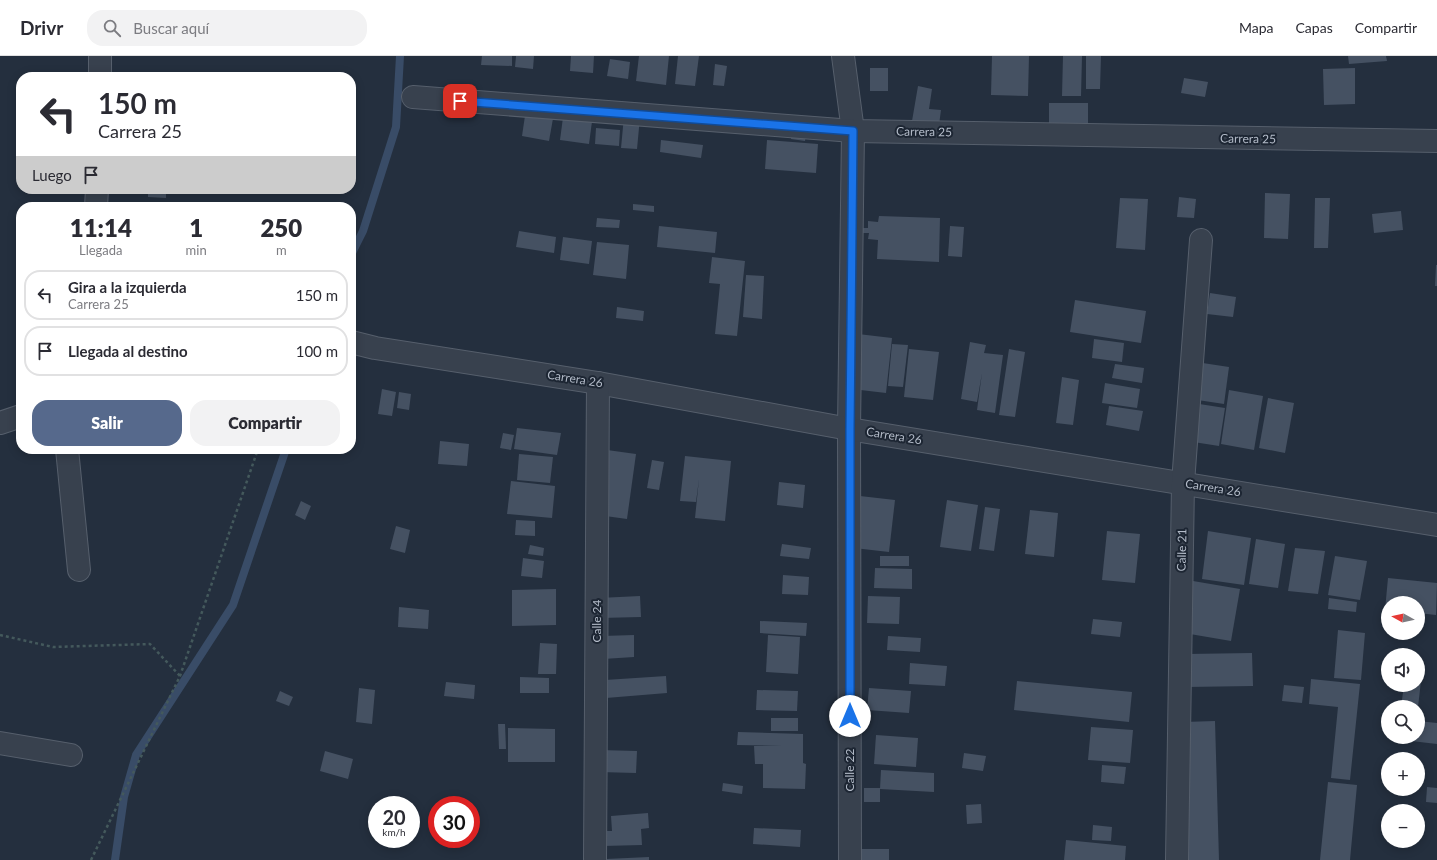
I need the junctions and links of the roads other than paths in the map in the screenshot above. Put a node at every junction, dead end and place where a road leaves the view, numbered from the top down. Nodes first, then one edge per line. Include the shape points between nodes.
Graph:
1 (100, 56) edge
2 (843, 56) edge
3 (100, 72) edge
4 (413, 97) dead end
5 (853, 131) junction
6 (1437, 142) edge
7 (1201, 240) dead end
8 (356, 343) edge
9 (598, 383) junction
10 (16, 418) edge
11 (0, 423) edge
12 (850, 429) junction
13 (67, 454) edge
14 (1183, 482) junction
15 (1437, 525) edge
16 (79, 570) dead end
17 (0, 744) edge
18 (71, 755) dead end
19 (595, 860) edge
20 (850, 860) edge
21 (1177, 860) edge

1 - 3 street
2 - 5 street, Calle 22
4 - 5 street, Carrera 25
5 - 6 street, Carrera 25
5 - 12 street, Calle 22
7 - 14 street, Calle 21
8 - 9 street, Carrera 26
9 - 12 street, Carrera 26
9 - 19 street, Calle 24
10 - 11 street
12 - 14 street, Carrera 26
12 - 20 street, Calle 22
13 - 16 street
14 - 15 street, Carrera 26
14 - 21 street, Calle 21
17 - 18 street

